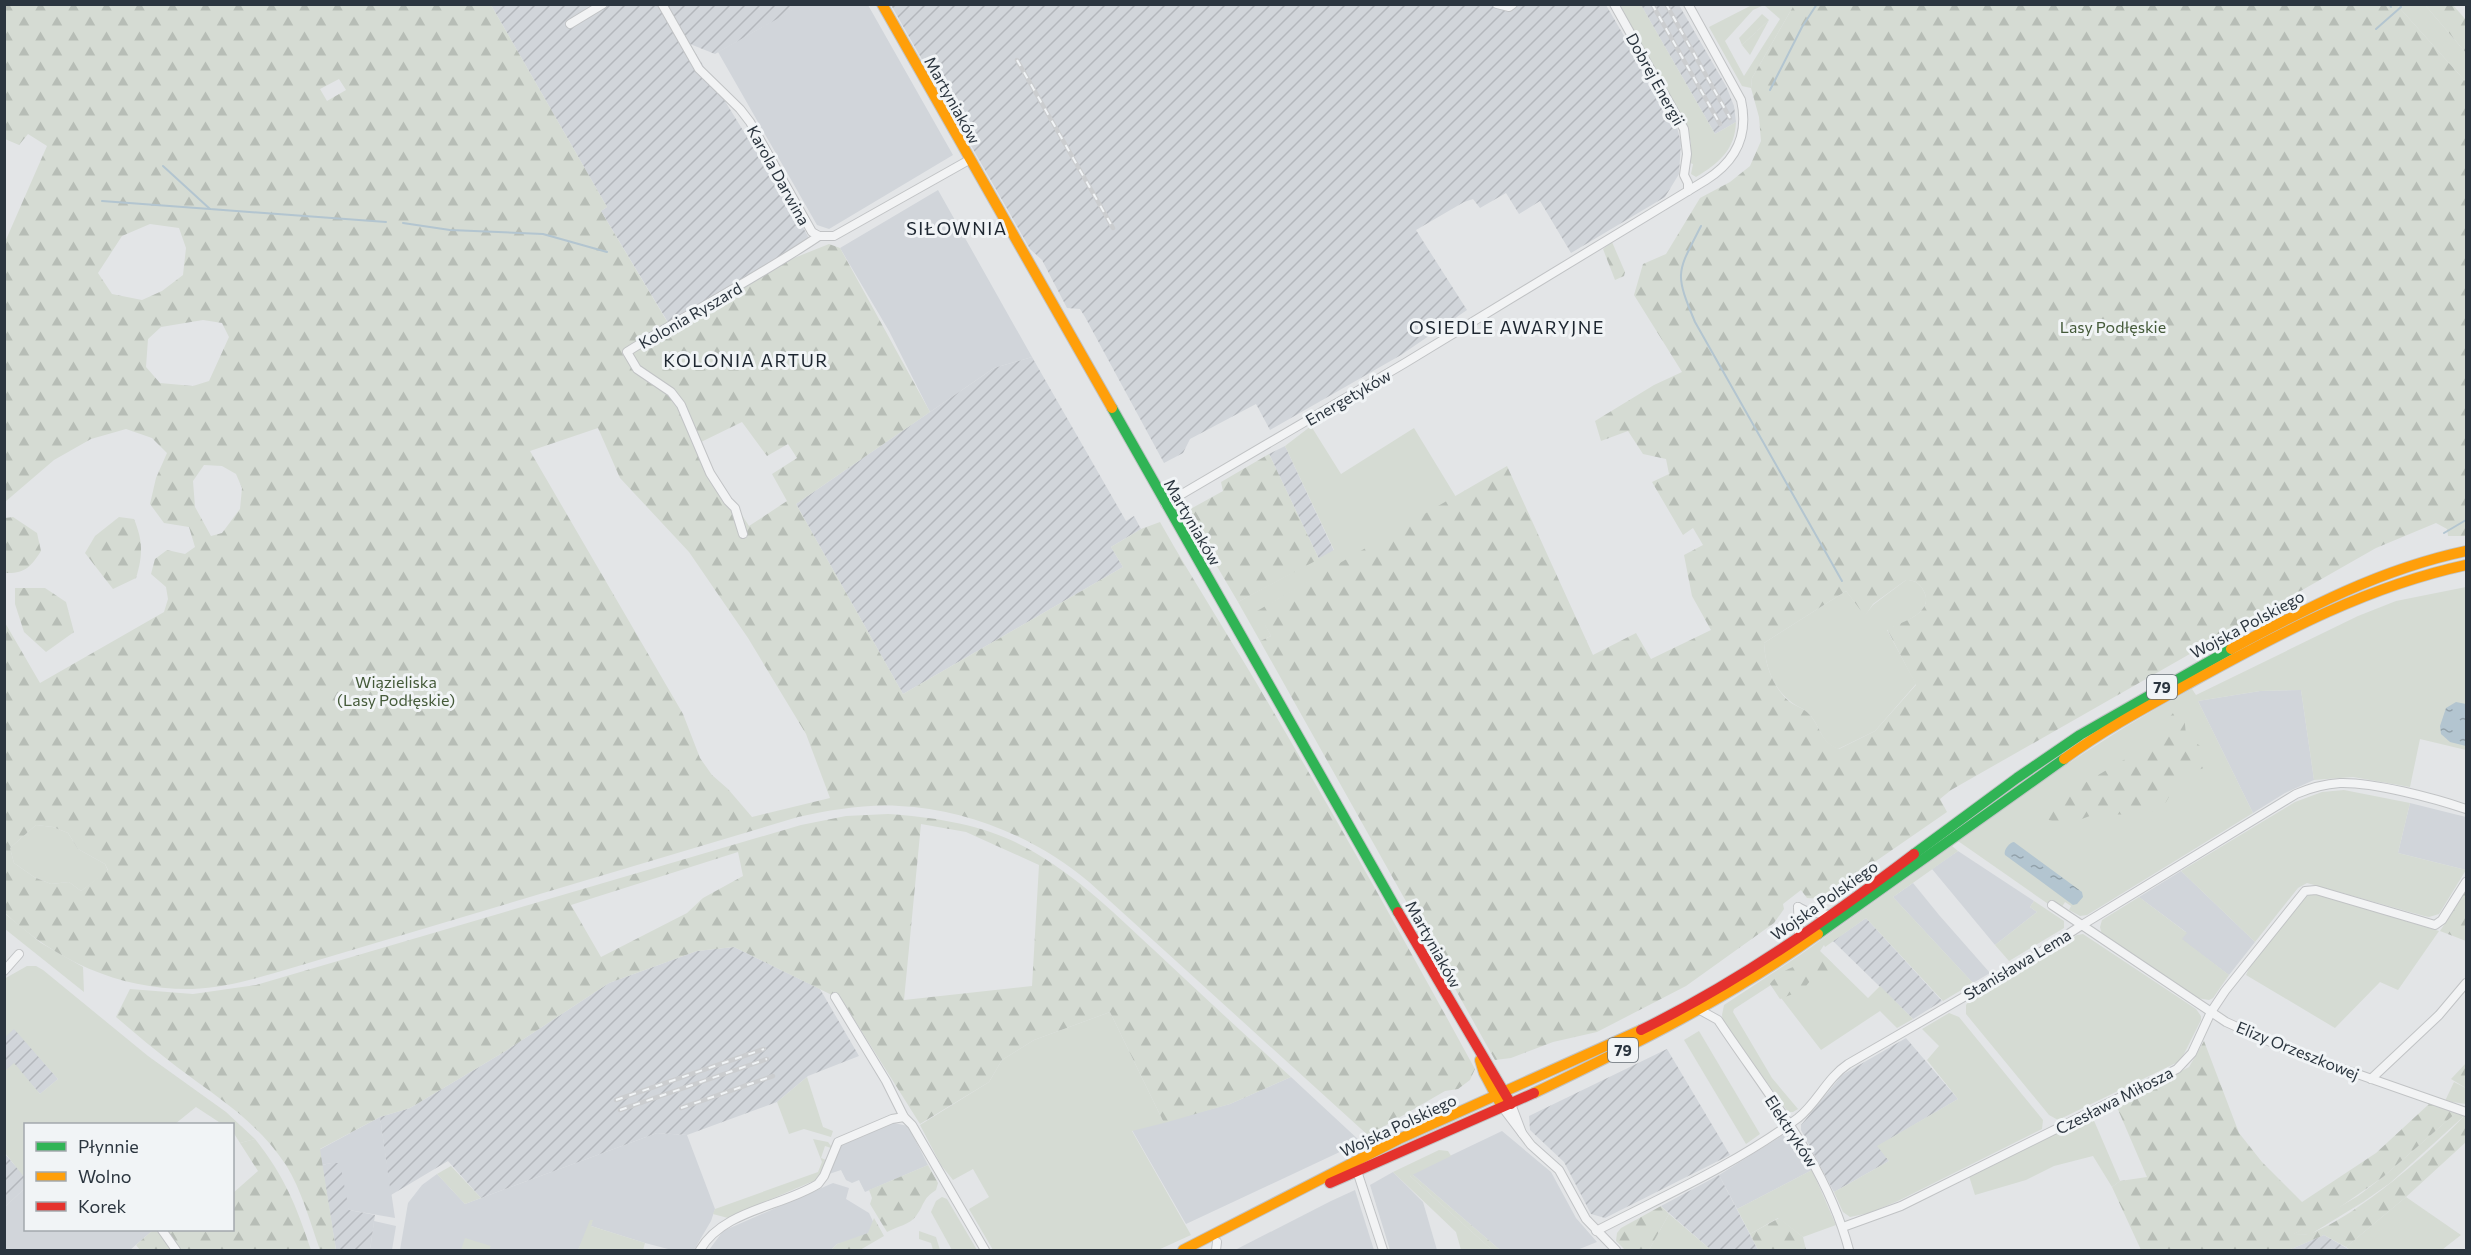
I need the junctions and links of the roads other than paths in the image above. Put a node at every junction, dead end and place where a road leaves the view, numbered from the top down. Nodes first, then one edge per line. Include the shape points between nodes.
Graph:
1 (603, 4) edge
2 (662, 4) edge
3 (882, 4) edge
4 (1497, 4) edge
5 (1513, 4) edge
6 (1614, 4) edge
7 (1688, 4) edge
8 (570, 24) dead end
9 (969, 160) junction
10 (1688, 191) junction
11 (819, 236) junction
12 (1165, 504) junction
13 (743, 534) dead end
14 (2466, 551) edge
15 (2466, 565) edge
16 (2466, 809) edge
17 (2466, 882) edge
18 (2052, 905) dead end
19 (1829, 915) junction
20 (2082, 925) junction
21 (1799, 937) junction
22 (19, 954) dead end
23 (4, 971) edge
24 (2466, 982) edge
25 (835, 997) dead end
26 (1717, 1000) junction
27 (1700, 1010) junction
28 (2211, 1012) junction
29 (1718, 1020) junction
30 (1492, 1078) junction
31 (2371, 1079) junction
32 (1521, 1084) junction
33 (1500, 1094) junction
34 (1481, 1102) junction
35 (1507, 1106) junction
36 (2466, 1112) edge
37 (904, 1118) junction
38 (1789, 1124) junction
39 (1357, 1171) junction
40 (1843, 1227) junction
41 (163, 1231) edge
42 (1596, 1231) junction
43 (1217, 1246) edge
44 (176, 1251) edge
45 (700, 1251) edge
46 (985, 1251) edge
47 (1183, 1251) edge
48 (1200, 1251) edge
49 (1383, 1251) edge
50 (1616, 1251) edge
51 (1850, 1251) edge

1 - 8 street
2 - 11 street, Karola Darwina via 699,69 750,122 812,232
3 - 9 main road, Martyniaków
4 - 5 street
6 - 10 street, Dobrej Energii via 1684,129
7 - 10 street via 1738,95 1744,124 1740,142 1727,165
9 - 11 street, Karola Darwina via 834,236
9 - 12 main road, Martyniaków
10 - 12 street, Energetyków via 1397,369
11 - 13 street, Kolonia Ryszard via 627,352 637,369 658,381 681,405 710,473 735,508
12 - 30 main road, Martyniaków
14 - 19 main road, Wojska Polskiego / 79 via 2408,565 2348,588 2125,708 2057,751
15 - 26 main road, Wojska Polskiego / 79 via 2405,580 2326,610 2131,715 2049,768 1798,949
16 - 20 street, Stanisława Lema via 2356,784 2314,787 2287,799
17 - 28 street, Czesława Miłosza via 2435,925 2307,890
18 - 20 street, Elizy Orzeszkowej
19 - 21 main road, Wojska Polskiego / 79
19 - 21 street via 1798,907
20 - 28 street, Elizy Orzeszkowej
20 - 38 street, Stanisława Lema via 1848,1064 1832,1077 1808,1109
21 - 32 main road, Wojska Polskiego / 79 via 1664,1019
22 - 23 street
24 - 31 street via 2439,1015
25 - 37 street
26 - 27 main road, Wojska Polskiego / 79
26 - 29 street
27 - 29 street, Elektryków
27 - 35 main road, Wojska Polskiego / 79
28 - 31 street, Elizy Orzeszkowej via 2286,1049
28 - 40 street, Czesława Miłosza via 2192,1053 2171,1073 1901,1206
29 - 38 street, Elektryków
30 - 32 main road
30 - 33 main road, Martyniaków
30 - 34 main road
31 - 36 street, Elizy Orzeszkowej
32 - 33 main road, Wojska Polskiego / 79
33 - 34 main road, Wojska Polskiego / 79
33 - 35 main road, Martyniaków
34 - 47 main road, Wojska Polskiego / 79 via 1399,1139
35 - 39 main road, Wojska Polskiego / 79
35 - 42 street via 1531,1145 1559,1170 1580,1211
37 - 45 street via 892,1119 838,1142 818,1184 723,1225
37 - 46 street via 912,1125
38 - 40 street, Elektryków via 1816,1166
38 - 42 street, Stanisława Lema via 1725,1165
39 - 43 main road, Wojska Polskiego / 79
39 - 49 street
40 - 51 street, Elektryków
41 - 44 street
42 - 50 street
43 - 48 main road, Wojska Polskiego / 79

